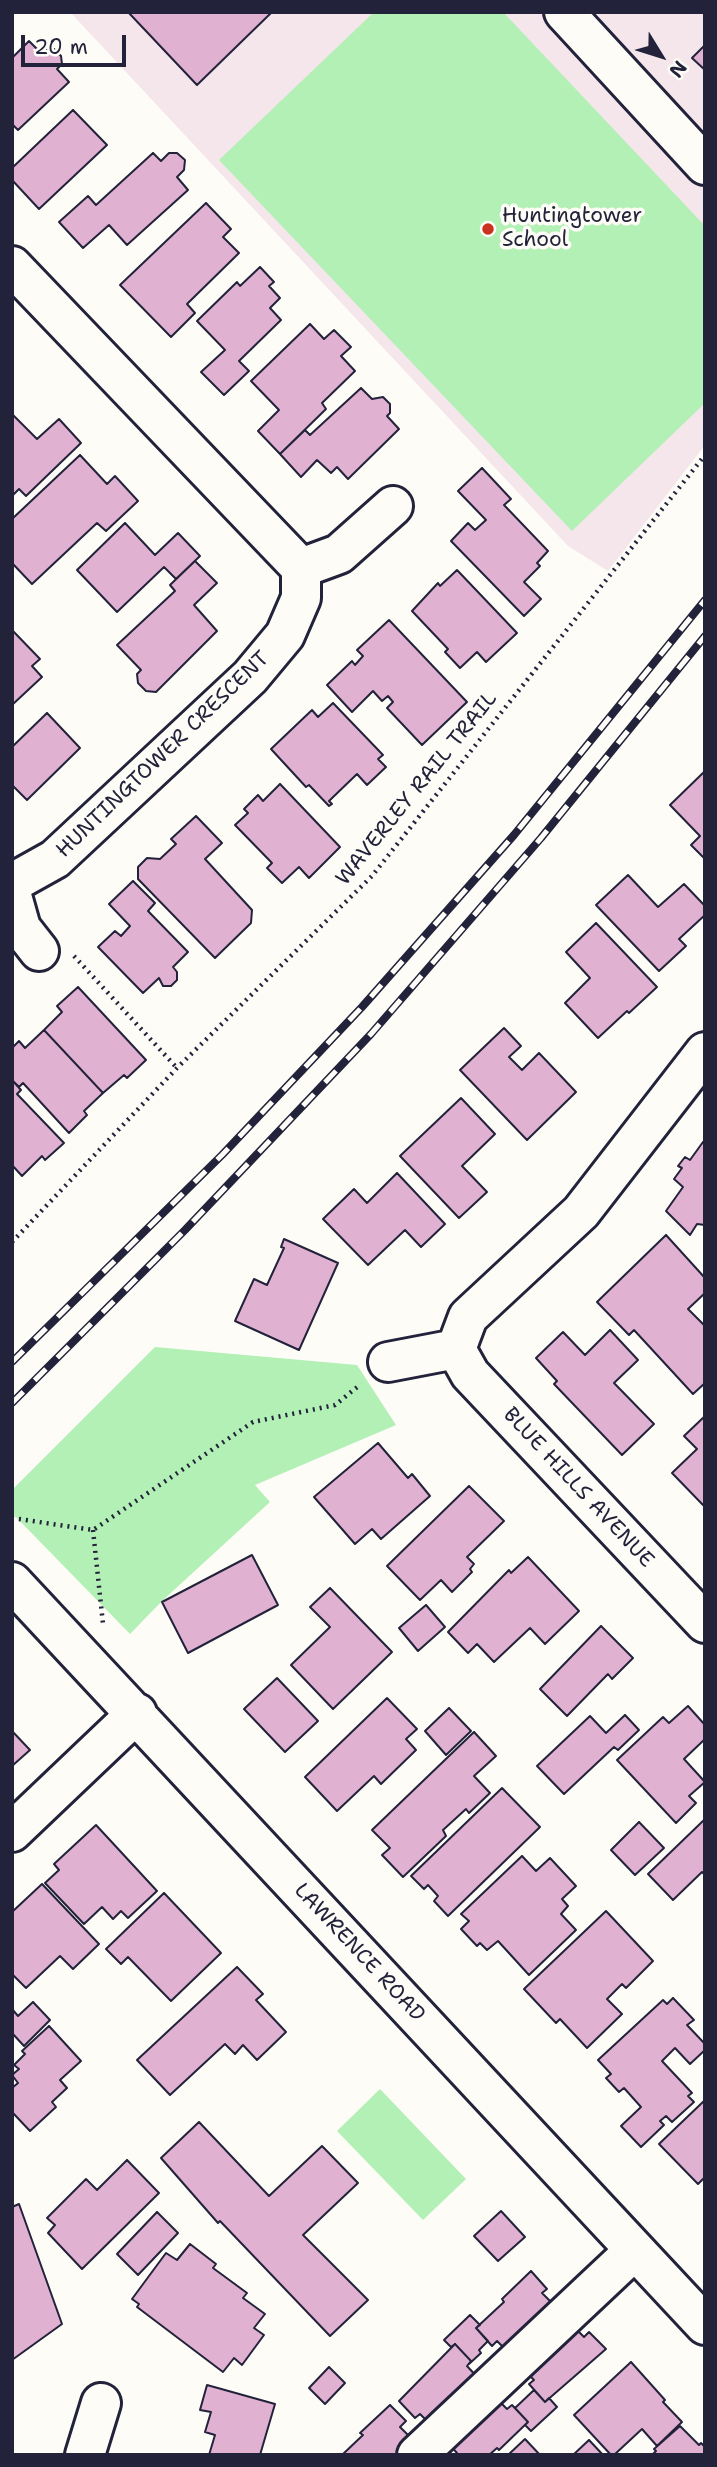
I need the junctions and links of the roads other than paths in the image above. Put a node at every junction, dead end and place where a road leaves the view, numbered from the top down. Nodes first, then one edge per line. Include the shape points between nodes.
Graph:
1 (564, 12) edge
2 (705, 165) edge
3 (12, 266) edge
4 (393, 506) dead end
5 (301, 568) junction
6 (12, 883) edge
7 (12, 896) edge
8 (53, 949) road end
9 (705, 1052) edge
10 (456, 1349) junction
11 (388, 1362) road end
12 (12, 1582) edge
13 (705, 1623) edge
14 (137, 1713) junction
15 (12, 1832) edge
16 (635, 2250) junction
17 (705, 2325) edge
18 (101, 2403) dead end
19 (85, 2455) edge
20 (417, 2455) edge

1 - 2 street
3 - 5 street
4 - 5 street via 339,554
5 - 6 street, HUNTINGTOWER CRESCENT via 301,598 285,635 250,677 55,859
7 - 8 street via 21,928
9 - 10 street via 581,1212 468,1317
10 - 11 street
10 - 13 street, BLUE HILLS AVENUE via 470,1374
12 - 14 street, LAWRENCE ROAD
14 - 15 street
14 - 16 street, LAWRENCE ROAD
16 - 17 street, LAWRENCE ROAD
16 - 20 street
18 - 19 street

